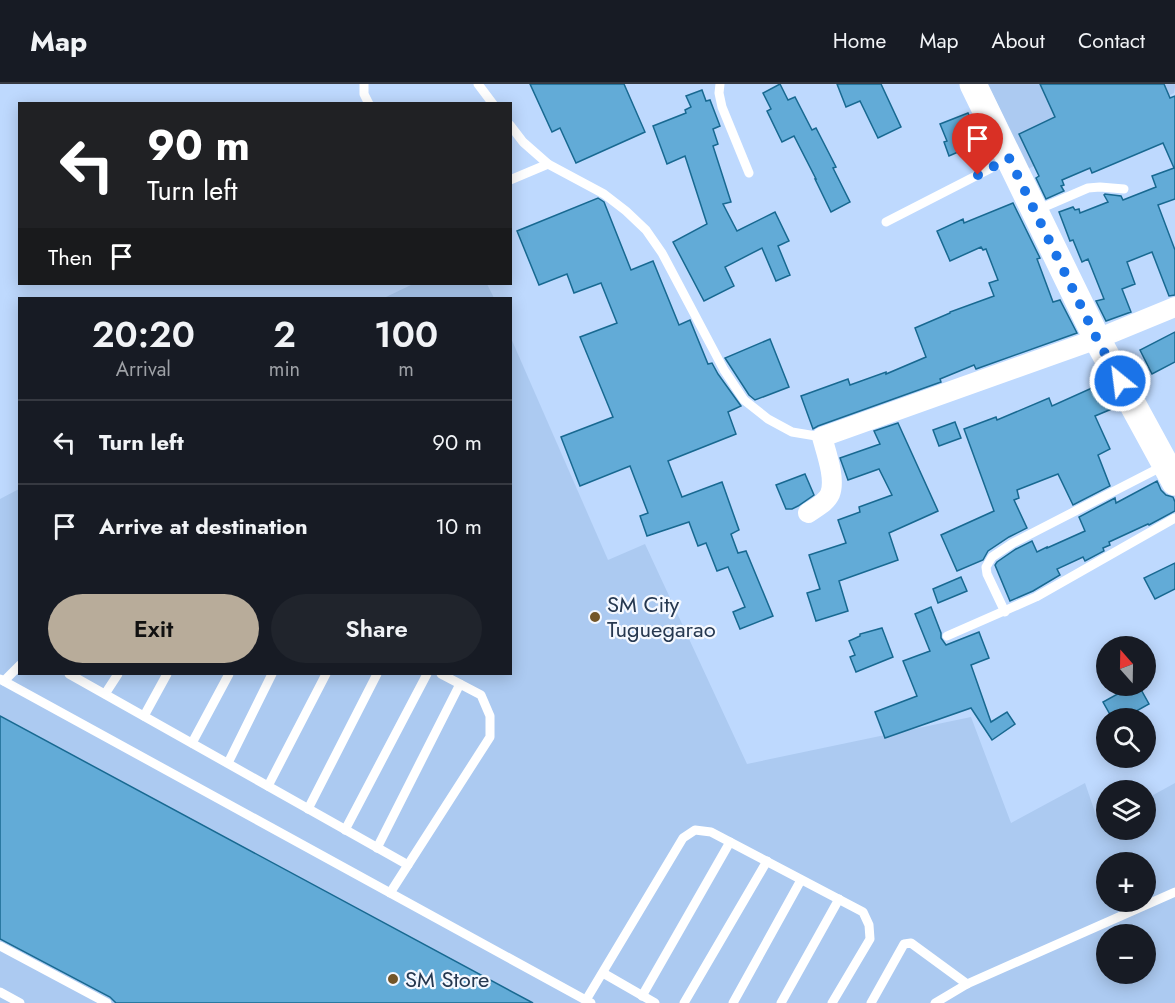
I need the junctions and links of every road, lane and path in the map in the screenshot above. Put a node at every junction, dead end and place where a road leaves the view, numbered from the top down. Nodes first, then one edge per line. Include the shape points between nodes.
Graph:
1 (364, 84) edge
2 (478, 84) edge
3 (720, 84) edge
4 (973, 84) edge
5 (368, 102) edge
6 (492, 102) edge
7 (512, 128) edge
8 (1009, 158) junction
9 (548, 164) junction
10 (749, 173) dead end
11 (512, 179) edge
12 (1124, 189) dead end
13 (1035, 211) junction
14 (886, 222) dead end
15 (1175, 307) edge
16 (1097, 339) junction
17 (822, 437) junction
18 (1170, 473) edge
19 (808, 513) dead end
20 (1175, 518) edge
21 (1005, 612) junction
22 (947, 636) dead end
23 (18, 667) edge
24 (71, 675) edge
25 (117, 675) edge
26 (166, 675) edge
27 (228, 675) edge
28 (272, 675) edge
29 (325, 675) edge
30 (375, 675) edge
31 (426, 675) edge
32 (443, 675) edge
33 (2, 680) edge
34 (460, 684) junction
35 (105, 694) junction
36 (144, 716) junction
37 (192, 743) junction
38 (228, 763) junction
39 (268, 786) junction
40 (308, 809) junction
41 (345, 830) junction
42 (730, 842) junction
43 (377, 848) junction
44 (767, 861) junction
45 (408, 865) junction
46 (801, 880) junction
47 (1175, 892) edge
48 (390, 893) junction
49 (839, 900) junction
50 (0, 946) edge
51 (603, 972) junction
52 (967, 984) junction
53 (0, 992) edge
54 (642, 996) junction
55 (589, 1002) edge
56 (20, 1003) edge
57 (107, 1003) edge
58 (655, 1003) edge
59 (684, 1003) edge
60 (733, 1003) edge
61 (781, 1003) edge
62 (832, 1003) edge
63 (871, 1003) edge
64 (935, 1003) edge

1 - 5 lane
2 - 6 lane
3 - 10 lane via 722,107
4 - 8 main road
7 - 9 lane
8 - 13 main road
8 - 14 lane
9 - 11 lane
9 - 17 lane via 604,194 646,231 744,400 792,432
12 - 13 lane via 1088,188
13 - 16 main road
15 - 16 street
16 - 17 street
16 - 18 main road
17 - 19 street via 832,480 830,495
18 - 21 lane via 1013,543 992,557 987,574
20 - 21 lane
21 - 22 lane
23 - 33 lane
24 - 35 lane
25 - 35 lane
26 - 36 lane
27 - 37 lane
28 - 38 lane
29 - 39 lane
30 - 40 lane
31 - 41 lane
32 - 34 lane
33 - 48 lane
34 - 43 lane
34 - 45 lane via 481,695 490,716 490,737
35 - 36 lane
36 - 37 lane
37 - 38 lane
38 - 39 lane
39 - 40 lane
40 - 41 lane
41 - 43 lane
42 - 44 lane
42 - 51 lane via 711,832 695,830 683,838
42 - 54 lane
43 - 45 lane
44 - 46 lane
44 - 59 lane
45 - 48 lane
46 - 49 lane
46 - 60 lane
47 - 52 lane
48 - 55 lane
49 - 61 lane
49 - 62 lane via 863,912 870,939
50 - 57 lane
51 - 54 lane
51 - 55 lane
52 - 63 lane via 911,943 904,944
52 - 64 lane
53 - 56 lane
54 - 58 lane

